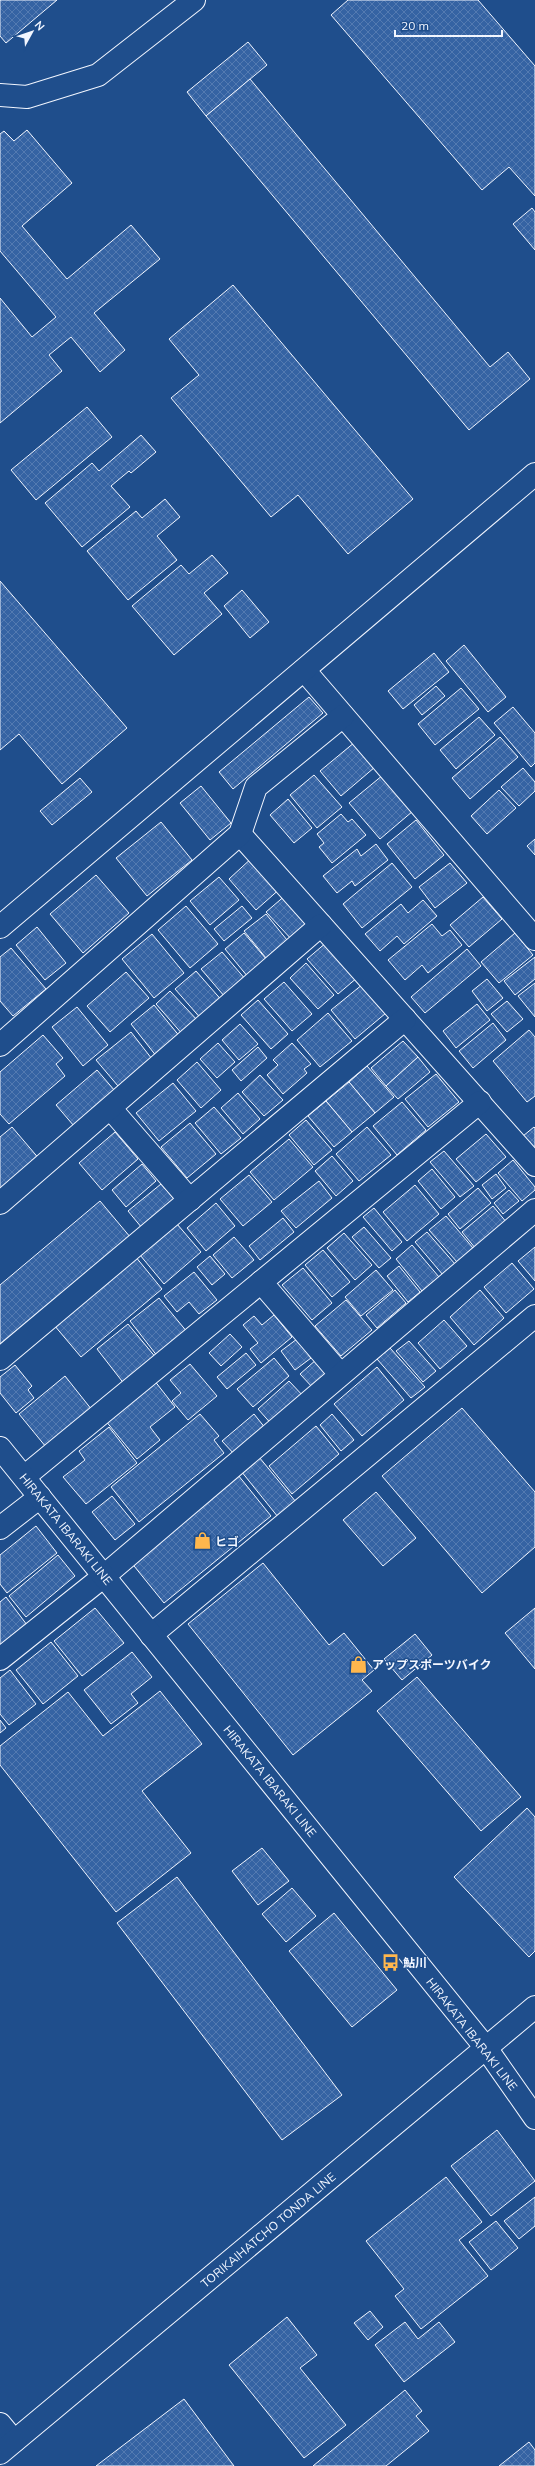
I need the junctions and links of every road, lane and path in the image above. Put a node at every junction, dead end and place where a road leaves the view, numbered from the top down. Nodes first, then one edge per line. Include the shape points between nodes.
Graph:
1 (194, 0) edge
2 (0, 95) edge
3 (535, 474) edge
4 (304, 670) junction
5 (343, 716) junction
6 (240, 834) junction
7 (321, 925) junction
8 (0, 927) edge
9 (535, 939) edge
10 (405, 1019) junction
11 (0, 1045) edge
12 (480, 1102) junction
13 (111, 1109) junction
14 (535, 1165) edge
15 (190, 1200) junction
16 (0, 1203) edge
17 (535, 1210) edge
18 (261, 1282) junction
19 (535, 1316) edge
20 (0, 1359) edge
21 (340, 1374) junction
22 (0, 1448) edge
23 (24, 1477) junction
24 (40, 1497) junction
25 (0, 1528) edge
26 (104, 1576) junction
27 (151, 1635) junction
28 (0, 1659) edge
29 (535, 2007) edge
30 (486, 2048) junction
31 (535, 2118) edge
32 (0, 2424) edge
33 (7, 2447) edge

1 - 2 street via 98,75 27,97
3 - 4 street
4 - 5 street
4 - 8 street
5 - 6 street via 256,787
5 - 9 street
6 - 7 street
6 - 11 street
7 - 10 street
7 - 13 street
10 - 12 street
10 - 15 street
12 - 14 street
12 - 18 street
13 - 15 street
13 - 16 street
15 - 20 street
17 - 21 street
18 - 21 street
18 - 23 street
19 - 27 street
21 - 26 street
22 - 23 street, HIRAKATA IBARAKI LINE
23 - 24 street, HIRAKATA IBARAKI LINE
24 - 25 street
24 - 26 street, HIRAKATA IBARAKI LINE
26 - 27 street, HIRAKATA IBARAKI LINE
26 - 28 street
27 - 30 street, HIRAKATA IBARAKI LINE
29 - 30 street, TORIKAIHATCHO TONDA LINE
30 - 31 street, HIRAKATA IBARAKI LINE
30 - 33 street, TORIKAIHATCHO TONDA LINE
32 - 33 street

